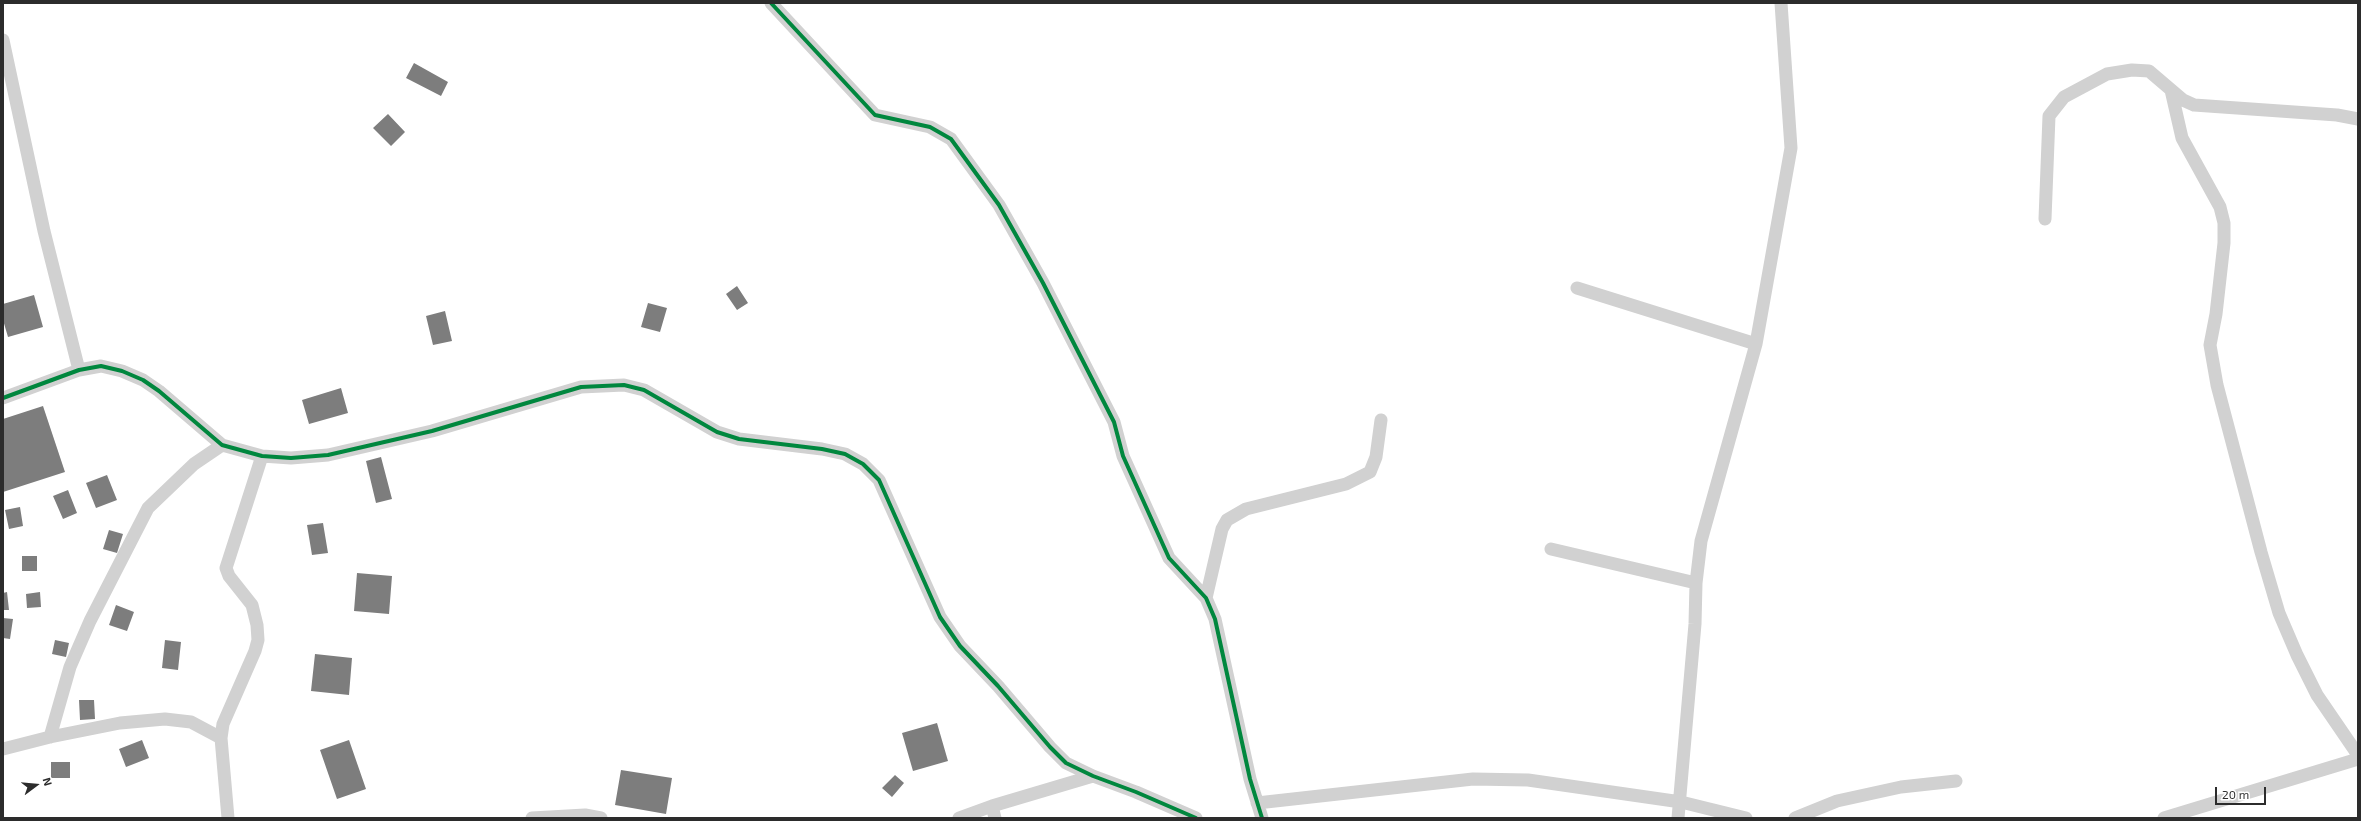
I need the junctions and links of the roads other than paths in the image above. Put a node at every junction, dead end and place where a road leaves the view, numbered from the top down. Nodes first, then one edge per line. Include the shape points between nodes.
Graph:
1 (771, 3) edge
2 (1781, 3) edge
3 (3, 40) edge
4 (2171, 90) junction
5 (2358, 119) edge
6 (2045, 219) dead end
7 (1577, 288) dead end
8 (1756, 344) junction
9 (79, 370) junction
10 (3, 398) edge
11 (1381, 420) dead end
12 (222, 445) junction
13 (262, 456) junction
14 (1551, 549) dead end
15 (1696, 583) junction
16 (1206, 598) junction
17 (50, 737) junction
18 (221, 738) junction
19 (3, 749) edge
20 (2358, 755) edge
21 (2358, 759) edge
22 (1093, 776) junction
23 (1956, 781) dead end
24 (1681, 802) junction
25 (1257, 803) junction
26 (993, 812) edge
27 (228, 818) edge
28 (532, 818) edge
29 (600, 818) edge
30 (959, 818) edge
31 (1196, 818) edge
32 (1262, 818) edge
33 (1678, 818) edge
34 (1746, 818) edge
35 (1796, 818) edge
36 (2164, 818) edge

1 - 16 street via 875,115 930,126 951,139 998,205 1043,283 1114,422 1123,456 1169,558
2 - 8 street via 1791,148
3 - 9 street via 44,231
4 - 5 street via 2194,105 2338,115
4 - 6 street via 2149,71 2132,70 2107,74 2064,97 2049,116
4 - 20 street via 2182,138 2220,207 2224,223 2222,259 2210,345 2217,385 2261,552 2279,613 2297,655 2317,695
7 - 8 street
8 - 15 street via 1741,406 1723,458 1701,541
9 - 10 street
9 - 12 street via 101,366 143,380
11 - 16 street via 1376,457 1370,472 1346,484 1246,509 1227,520 1222,529
12 - 13 street
12 - 17 street via 194,464 148,508 90,621 76,654
13 - 18 street via 226,568 229,576 252,605 258,640 222,724
13 - 22 street via 291,458 328,455 439,429 581,387 603,385 624,385 644,390 717,432 739,439 845,454 863,464 879,480 940,616 960,646 1066,762
14 - 15 street
15 - 24 street
16 - 25 street via 1215,619
17 - 18 street via 120,723 165,719 191,722
17 - 19 street
18 - 27 street
21 - 36 street
22 - 26 street
22 - 31 street
23 - 35 street via 1902,787 1838,801
24 - 25 street via 1528,780 1473,780
24 - 33 street
24 - 34 street
25 - 32 street
26 - 30 street
28 - 29 street via 585,815

